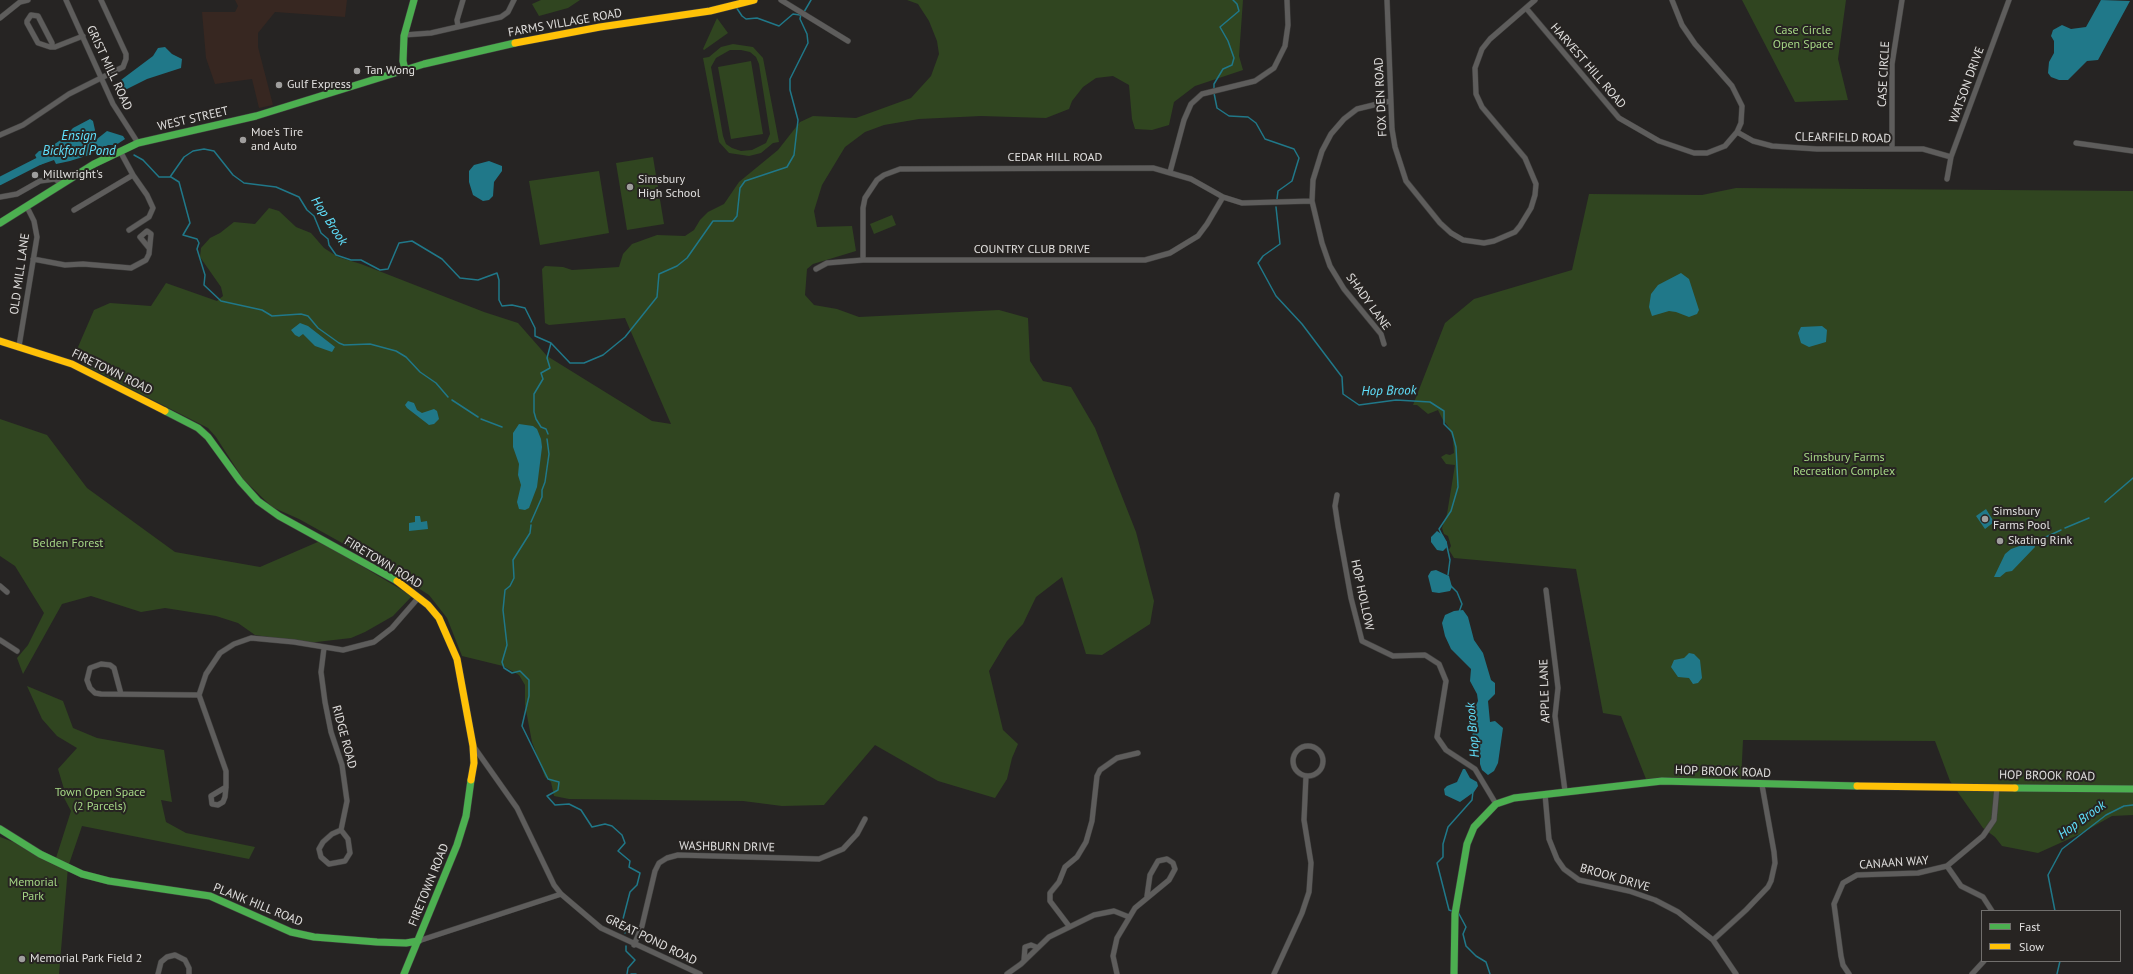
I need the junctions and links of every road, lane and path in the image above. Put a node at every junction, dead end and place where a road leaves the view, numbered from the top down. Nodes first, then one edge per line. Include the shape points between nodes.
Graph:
1 (28, 0) edge
2 (66, 0) edge
3 (101, 0) edge
4 (414, 0) edge
5 (463, 0) edge
6 (514, 0) edge
7 (754, 0) edge
8 (781, 0) edge
9 (1287, 0) edge
10 (1387, 0) edge
11 (1535, 0) edge
12 (1672, 0) edge
13 (1902, 0) edge
14 (2009, 0) edge
15 (1526, 8) junction
16 (0, 18) edge
17 (458, 26) junction
18 (404, 35) junction
19 (83, 36) junction
20 (848, 40) dead end
21 (52, 47) junction
22 (405, 70) junction
23 (102, 79) junction
24 (1390, 101) junction
25 (1737, 132) junction
26 (0, 135) edge
27 (138, 143) junction
28 (2076, 143) dead end
29 (1892, 149) junction
30 (120, 150) junction
31 (2133, 151) edge
32 (1951, 157) junction
33 (1170, 172) junction
34 (133, 175) junction
35 (1947, 178) dead end
36 (62, 184) junction
37 (0, 197) edge
38 (1223, 197) junction
39 (1312, 201) junction
40 (27, 206) junction
41 (74, 210) dead end
42 (0, 223) edge
43 (130, 230) dead end
44 (149, 248) dead end
45 (33, 259) junction
46 (863, 260) junction
47 (816, 269) dead end
48 (0, 341) edge
49 (1384, 344) dead end
50 (19, 346) junction
51 (1337, 495) dead end
52 (0, 586) edge
53 (1546, 590) dead end
54 (7, 592) dead end
55 (419, 596) junction
56 (0, 640) edge
57 (324, 648) junction
58 (17, 651) dead end
59 (121, 694) junction
60 (199, 695) junction
61 (473, 746) junction
62 (1138, 753) dead end
63 (1306, 776) junction
64 (1762, 785) junction
65 (226, 787) dead end
66 (1998, 787) junction
67 (2133, 789) edge
68 (1565, 791) junction
69 (1544, 794) junction
70 (1496, 804) junction
71 (865, 819) dead end
72 (0, 829) edge
73 (341, 830) junction
74 (1947, 866) junction
75 (561, 894) junction
76 (1147, 896) junction
77 (1991, 910) edge
78 (1129, 917) junction
79 (1069, 926) junction
80 (1712, 940) junction
81 (418, 941) junction
82 (634, 945) junction
83 (1036, 947) junction
84 (1024, 960) junction
85 (1983, 962) edge
86 (158, 974) edge
87 (189, 974) edge
88 (404, 974) edge
89 (700, 974) edge
90 (1007, 974) edge
91 (1117, 974) edge
92 (1274, 974) edge
93 (1454, 974) edge
94 (1736, 974) edge
95 (1849, 974) edge
96 (1972, 974) edge

1 - 16 street via 20,2
2 - 19 street, GRIST MILL ROAD
3 - 23 street via 126,54 123,67
4 - 18 street
5 - 17 street via 457,20
6 - 17 street via 508,12 500,17
7 - 22 street, FARMS VILLAGE ROAD via 735,6 484,48
8 - 20 street
9 - 33 street via 1288,25 1285,46 1274,68 1255,81 1202,94 1191,104
10 - 24 street, FOX DEN ROAD
11 - 15 street, FOX DEN ROAD
12 - 25 street, HARVEST HILL ROAD via 1682,25 1695,44 1738,96 1742,113
13 - 29 street, CASE CIRCLE via 1892,64
14 - 32 street, WATSON DRIVE
15 - 24 street, FOX DEN ROAD via 1482,49 1475,68 1474,84 1482,107 1525,158 1536,184 1531,208 1514,232 1484,243 1463,240 1440,223 1406,182 1395,147
15 - 25 street, HARVEST HILL ROAD via 1620,118 1630,125 1659,141 1694,153 1716,151 1725,146
17 - 18 street via 431,33
18 - 22 street
19 - 21 street via 61,46
19 - 23 street, GRIST MILL ROAD
21 - 21 street via 35,40 27,23 31,15 38,16
22 - 27 street, WEST STREET via 256,116
23 - 26 street via 55,102 23,125
23 - 27 street, GRIST MILL ROAD via 113,104
24 - 39 street, SHADY LANE via 1357,109 1331,134 1322,151 1313,180
25 - 29 street, CLEARFIELD ROAD via 1753,141 1772,146
27 - 30 street, WEST STREET
28 - 31 street
29 - 32 street, CLEARFIELD ROAD via 1923,149
30 - 34 street
30 - 36 street, WEST STREET
32 - 35 street, WATSON DRIVE
33 - 38 street, CEDAR HILL ROAD via 1201,184
33 - 46 street, CEDAR HILL ROAD via 1134,167 952,167 892,171 877,180 865,198
34 - 41 street
34 - 43 street via 153,208 149,217
36 - 37 street via 55,179 40,181 17,194
36 - 40 street, WEST STREET
38 - 39 street, CEDAR HILL ROAD via 1254,204
38 - 46 street, COUNTRY CLUB DRIVE via 1198,236 1170,253 1145,260
39 - 49 street, SHADY LANE via 1330,266 1344,289 1381,334
40 - 42 street, WEST STREET
40 - 45 street, OLD MILL LANE via 37,230
44 - 45 street via 150,254 146,260 131,268 65,265
45 - 50 street, OLD MILL LANE
46 - 47 street, COUNTRY CLUB DRIVE via 827,263
48 - 50 street, FIRETOWN ROAD
50 - 55 street, FIRETOWN ROAD via 71,364 198,428 220,451 248,493 269,510
51 - 70 street, HOP HOLLOW via 1335,506 1339,532 1362,641 1393,656 1425,654 1439,664 1446,681 1437,737 1448,752 1475,769
52 - 54 street
53 - 68 street, APPLE LANE via 1558,688 1555,716
55 - 57 street via 392,628 374,642 343,650
55 - 61 street, FIRETOWN ROAD via 439,618 454,650
56 - 58 street
57 - 60 street via 251,638 234,644 220,653 206,674
57 - 73 street, RIDGE ROAD via 321,672 325,702 331,732 342,765 347,801
59 - 59 street via 95,693 87,680 90,668 101,664 114,668
59 - 60 street
60 - 65 street via 226,769
61 - 75 street, GREAT POND ROAD via 517,808 554,885
61 - 81 street, FIRETOWN ROAD via 473,778 463,826
62 - 79 street via 1117,758 1100,770 1097,776 1092,821 1086,842 1077,857 1065,867 1059,882 1050,894 1050,901
63 - 63 street via 1320,771 1324,762 1318,749 1309,746 1300,748 1293,758 1295,768
63 - 92 street via 1304,820 1311,863 1309,892
64 - 66 street, HOP BROOK ROAD
64 - 68 street, HOP BROOK ROAD via 1662,781
64 - 80 street via 1774,852 1775,863 1771,881 1746,910
66 - 67 street, HOP BROOK ROAD
66 - 74 street, CANAAN WAY via 1994,820 1978,840
68 - 69 street, HOP BROOK ROAD
69 - 70 street, HOP BROOK ROAD via 1514,798
69 - 80 street, BROOK DRIVE via 1549,839 1557,859 1572,876 1587,883 1629,891 1655,900 1678,912
70 - 93 street, HOP BROOK ROAD via 1474,827 1467,844 1455,912
71 - 82 street, WASHBURN DRIVE via 857,834 843,849 819,858 678,855 667,858 659,863 655,871 642,926
72 - 81 street, PLANK HILL ROAD via 40,854 82,874 109,881 210,896 291,932 314,937 377,942
73 - 73 street via 323,842 319,850 324,861 329,864 345,861 350,854 348,839
74 - 77 street, CANAAN WAY via 1961,886 1983,897
74 - 95 street, CANAAN WAY via 1918,873 1857,875 1843,883 1836,895 1835,915 1842,960
75 - 81 street, PLANK HILL ROAD
75 - 82 street, GREAT POND ROAD via 601,928
76 - 76 street via 1169,880 1176,869 1167,859 1158,861 1150,875
76 - 78 street
78 - 79 street via 1117,911 1105,911
78 - 91 street via 1114,947
79 - 83 street
80 - 94 street, BROOK DRIVE
81 - 88 street, FIRETOWN ROAD
82 - 89 street, GREAT POND ROAD
83 - 84 street
83 - 84 street via 1031,945 1025,948
84 - 90 street
85 - 96 street
86 - 87 street via 161,962 175,955 185,960

